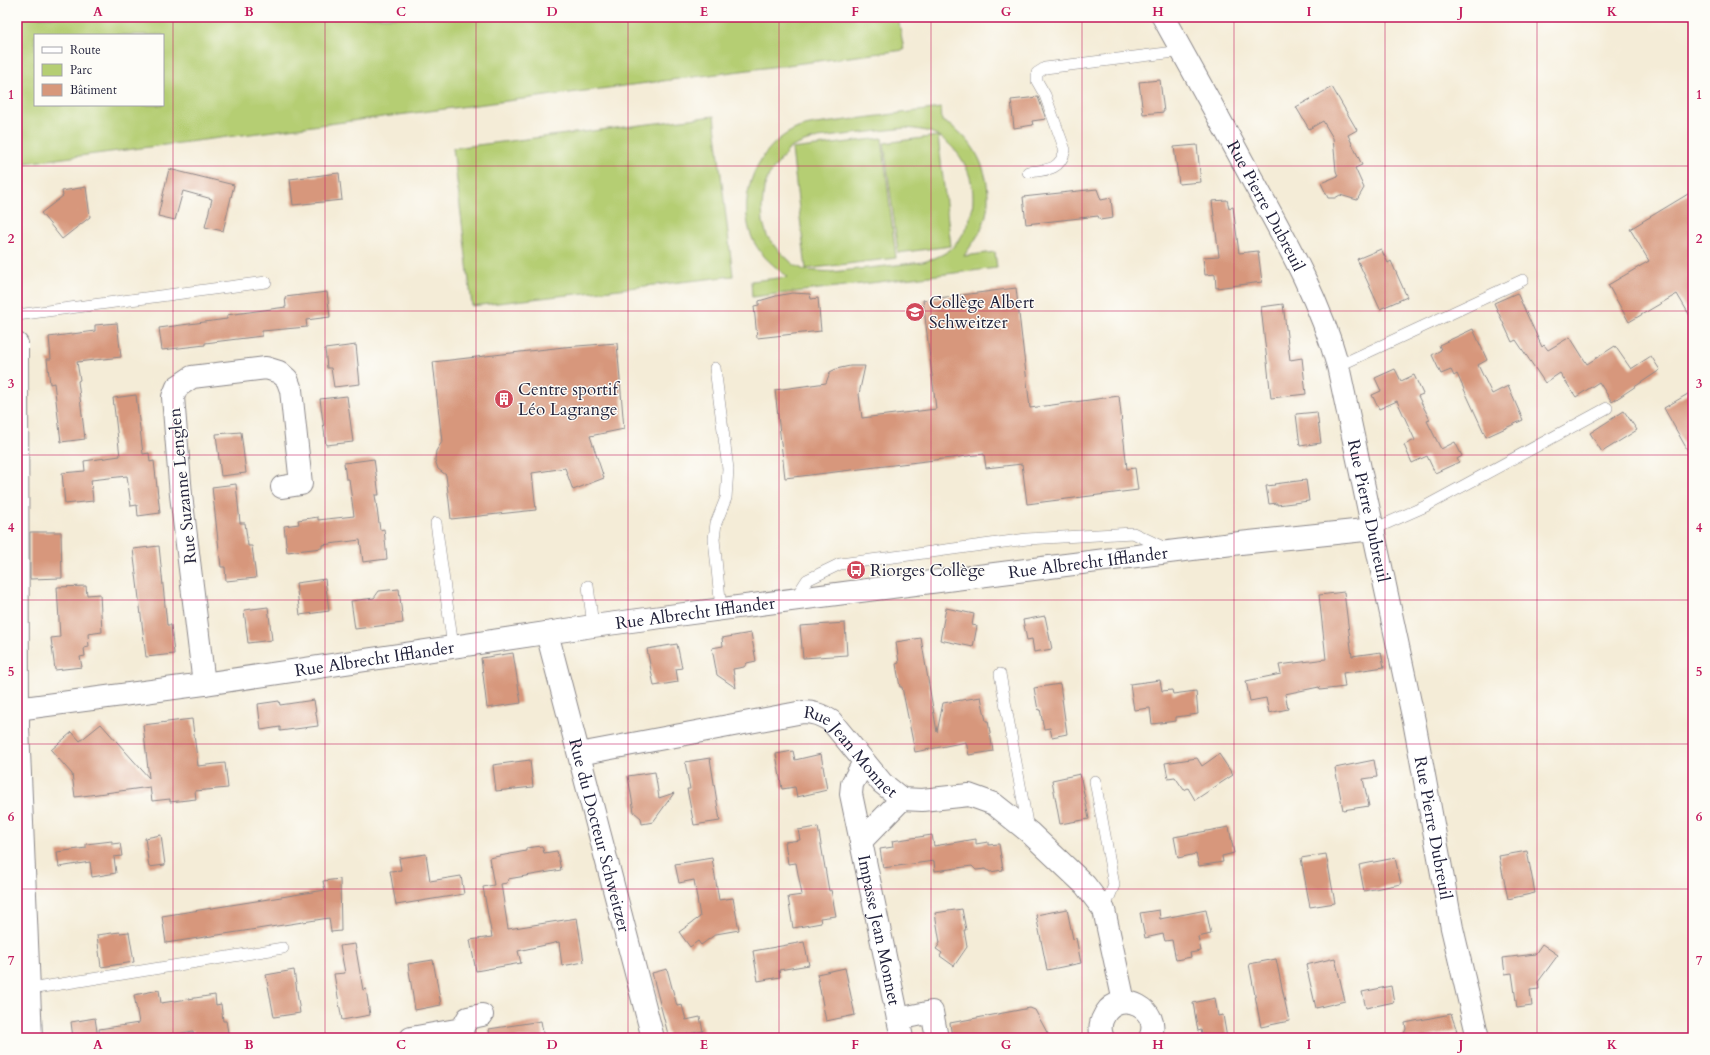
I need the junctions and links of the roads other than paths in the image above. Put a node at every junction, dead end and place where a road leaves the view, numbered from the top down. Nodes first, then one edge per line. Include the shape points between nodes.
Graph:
1 (1163, 17) edge
2 (1182, 51) junction
3 (1028, 172) dead end
4 (1523, 280) dead end
5 (266, 282) dead end
6 (17, 315) edge
7 (17, 344) edge
8 (1338, 366) junction
9 (715, 368) dead end
10 (1606, 408) dead end
11 (282, 487) dead end
12 (436, 523) dead end
13 (1374, 529) junction
14 (1171, 551) junction
15 (588, 586) dead end
16 (794, 600) junction
17 (721, 609) junction
18 (594, 626) junction
19 (547, 633) junction
20 (452, 647) junction
21 (1000, 674) dead end
22 (204, 684) junction
23 (18, 709) edge
24 (579, 754) junction
25 (864, 762) junction
26 (1095, 781) dead end
27 (902, 799) junction
28 (1029, 832) junction
29 (861, 842) junction
30 (1104, 910) junction
31 (283, 948) dead end
32 (30, 989) junction
33 (1124, 1002) junction
34 (482, 1016) dead end
35 (900, 1028) edge
36 (462, 1034) edge
37 (31, 1038) edge
38 (411, 1038) edge
39 (653, 1038) edge
40 (937, 1038) edge
41 (1103, 1038) edge
42 (1150, 1038) edge
43 (1478, 1038) edge

1 - 2 street, Rue Pierre Dubreuil
2 - 3 lane via 1045,68 1037,73 1037,81 1045,95 1065,150 1056,167
2 - 8 street, Rue Pierre Dubreuil via 1302,271 1325,324
4 - 8 lane
5 - 6 lane
7 - 23 street
8 - 13 street, Rue Pierre Dubreuil
9 - 17 lane via 728,469 726,498 716,523 714,539
10 - 13 lane via 1426,506
11 - 22 street, Rue Suzanne Lenglen via 301,484 291,390 287,379 279,372 266,368 192,377 177,387 173,397 181,495
12 - 20 lane
13 - 14 street, Rue Albrecht Ifflander
13 - 43 street, Rue Pierre Dubreuil via 1414,721 1452,928
14 - 16 street, Rue Albrecht Ifflander
14 - 16 lane via 1133,533 1019,540 840,564 807,580
15 - 18 lane
16 - 17 street, Rue Albrecht Ifflander
17 - 18 street, Rue Albrecht Ifflander
18 - 19 street, Rue Albrecht Ifflander
19 - 20 street, Rue Albrecht Ifflander
19 - 24 street, Rue du Docteur Schweitzer
20 - 22 street, Rue Albrecht Ifflander
21 - 28 lane
22 - 23 street, Rue Albrecht Ifflander
23 - 32 street
24 - 25 street, Rue Jean Monnet via 808,712 822,715 831,721
24 - 39 street, Rue du Docteur Schweitzer
25 - 27 street, Rue Jean Monnet via 882,783
25 - 29 street, Impasse Jean Monnet via 852,784 851,794
26 - 30 lane via 1114,885
27 - 28 street, Rue Jean Monnet via 922,800 969,795 994,804
27 - 29 street, Impasse Jean Monnet
28 - 30 street, Rue Jean Monnet via 1085,885
29 - 35 street, Impasse Jean Monnet
30 - 33 street, Rue Jean Monnet
31 - 32 lane
32 - 37 street
33 - 41 street via 1113,1006 1102,1018 1100,1026
33 - 42 street via 1139,1005 1146,1010 1153,1027
34 - 36 street via 468,1018
35 - 40 street, Impasse Jean Monnet via 932,1012
36 - 38 street

